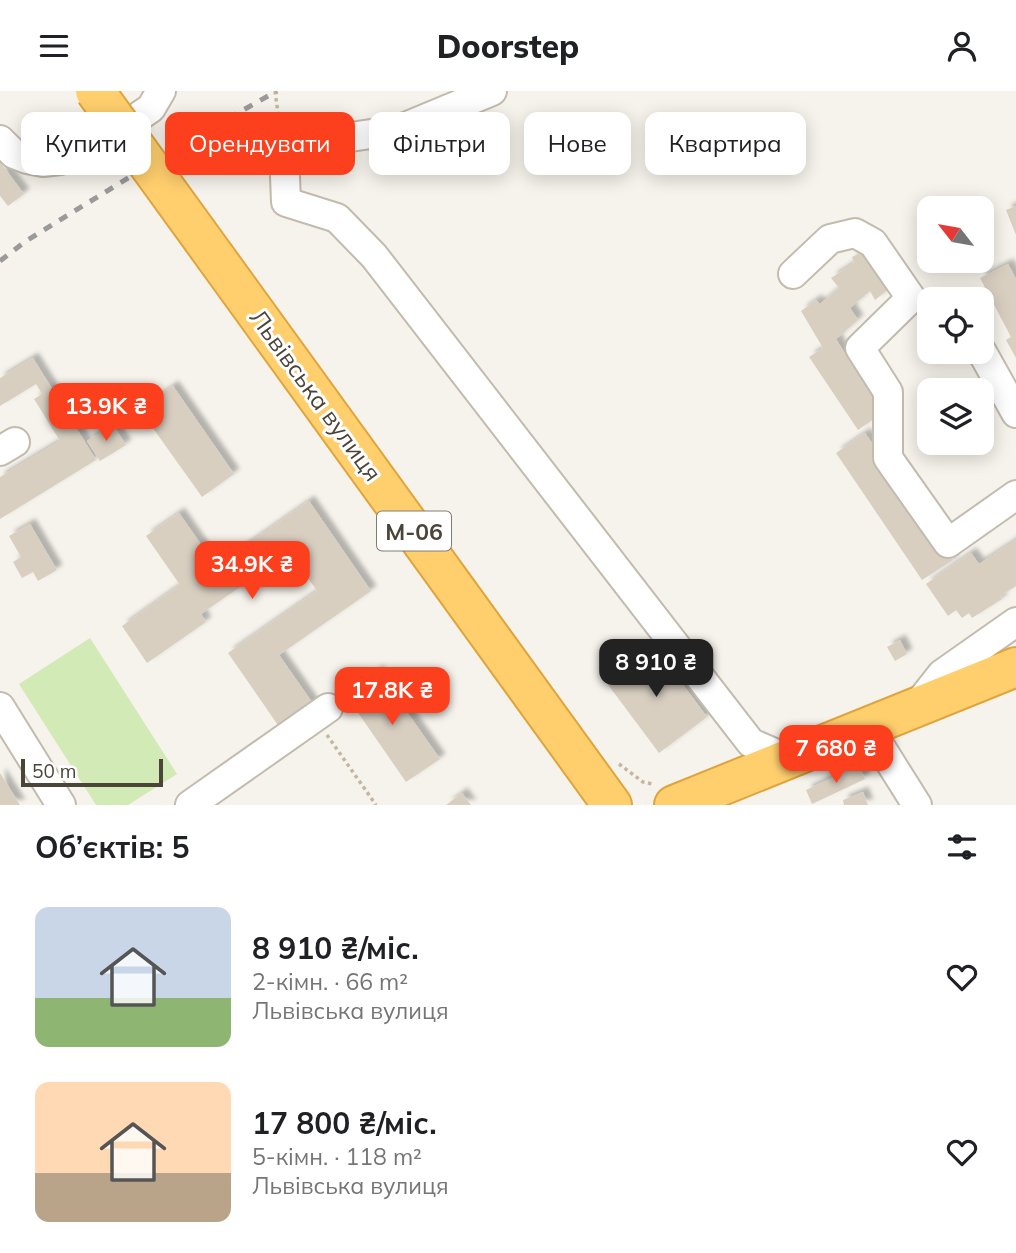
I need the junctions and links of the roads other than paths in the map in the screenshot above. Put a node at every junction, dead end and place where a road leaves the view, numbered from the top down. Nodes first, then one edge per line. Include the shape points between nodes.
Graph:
1 (95, 91) edge
2 (161, 91) edge
3 (492, 91) edge
4 (0, 139) edge
5 (793, 274) dead end
6 (917, 298) edge
7 (917, 304) edge
8 (989, 364) edge
9 (1016, 413) edge
10 (1016, 495) edge
11 (1016, 622) edge
12 (1016, 667) edge
13 (0, 707) edge
14 (916, 707) junction
15 (321, 713) road end
16 (868, 727) junction
17 (747, 761) junction
18 (664, 795) edge
19 (61, 805) edge
20 (190, 805) edge
21 (611, 805) edge
22 (916, 805) edge

1 - 21 highway, Львівська вулиця / М-06, bridge
2 - 4 street via 151,108 92,149 60,160 27,159
3 - 17 street via 398,130 284,151 286,202 337,218 374,255
5 - 6 street via 830,239 855,233 873,243
7 - 10 street via 860,348 887,392 888,458 948,543
8 - 9 street
11 - 14 street via 942,674
12 - 14 highway
13 - 19 street
14 - 16 highway
15 - 20 street
16 - 17 highway via 788,759
16 - 22 street
17 - 18 highway

